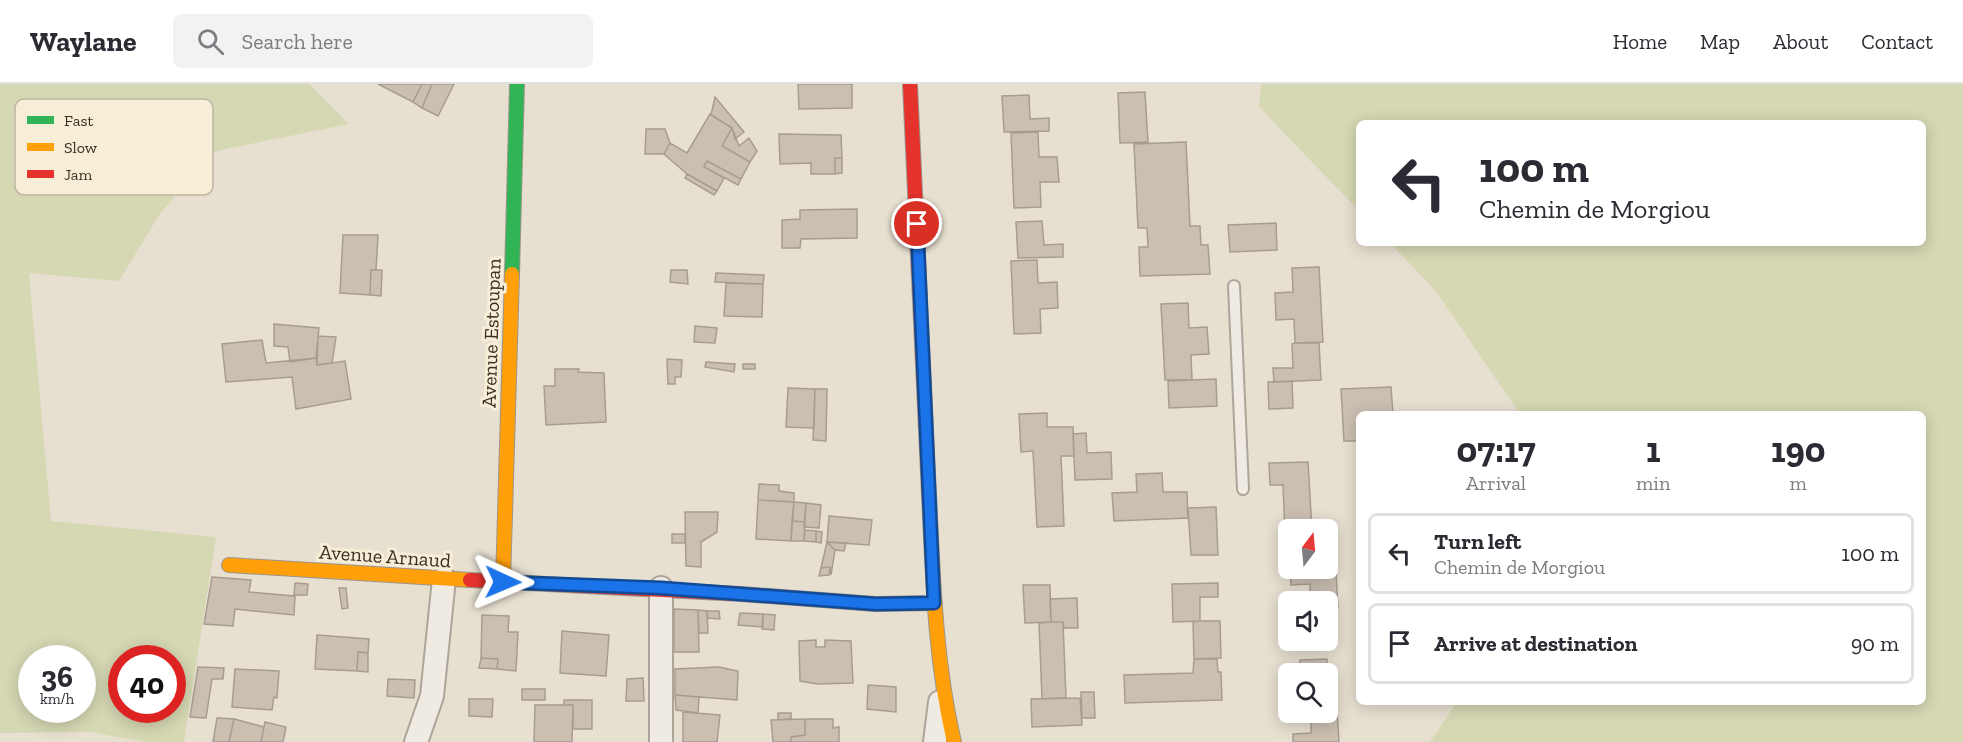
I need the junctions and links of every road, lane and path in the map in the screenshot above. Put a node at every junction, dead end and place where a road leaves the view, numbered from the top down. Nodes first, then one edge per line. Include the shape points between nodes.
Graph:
1 (517, 84) edge
2 (910, 84) edge
3 (1234, 286) dead end
4 (1243, 489) dead end
5 (229, 565) dead end
6 (444, 579) junction
7 (503, 582) junction
8 (661, 588) junction
9 (934, 603) junction
10 (942, 692) junction
11 (416, 742) edge
12 (661, 742) edge
13 (935, 742) edge
14 (954, 742) edge

1 - 7 street, Avenue Estoupan
2 - 9 street
3 - 4 lane
5 - 6 street, Avenue Arnaud
6 - 7 street, Avenue Arnaud
6 - 11 street via 432,696
7 - 8 street, Avenue Arnaud
8 - 9 street, Avenue Arnaud via 876,604
8 - 12 street
9 - 10 street
10 - 13 street
10 - 14 street

